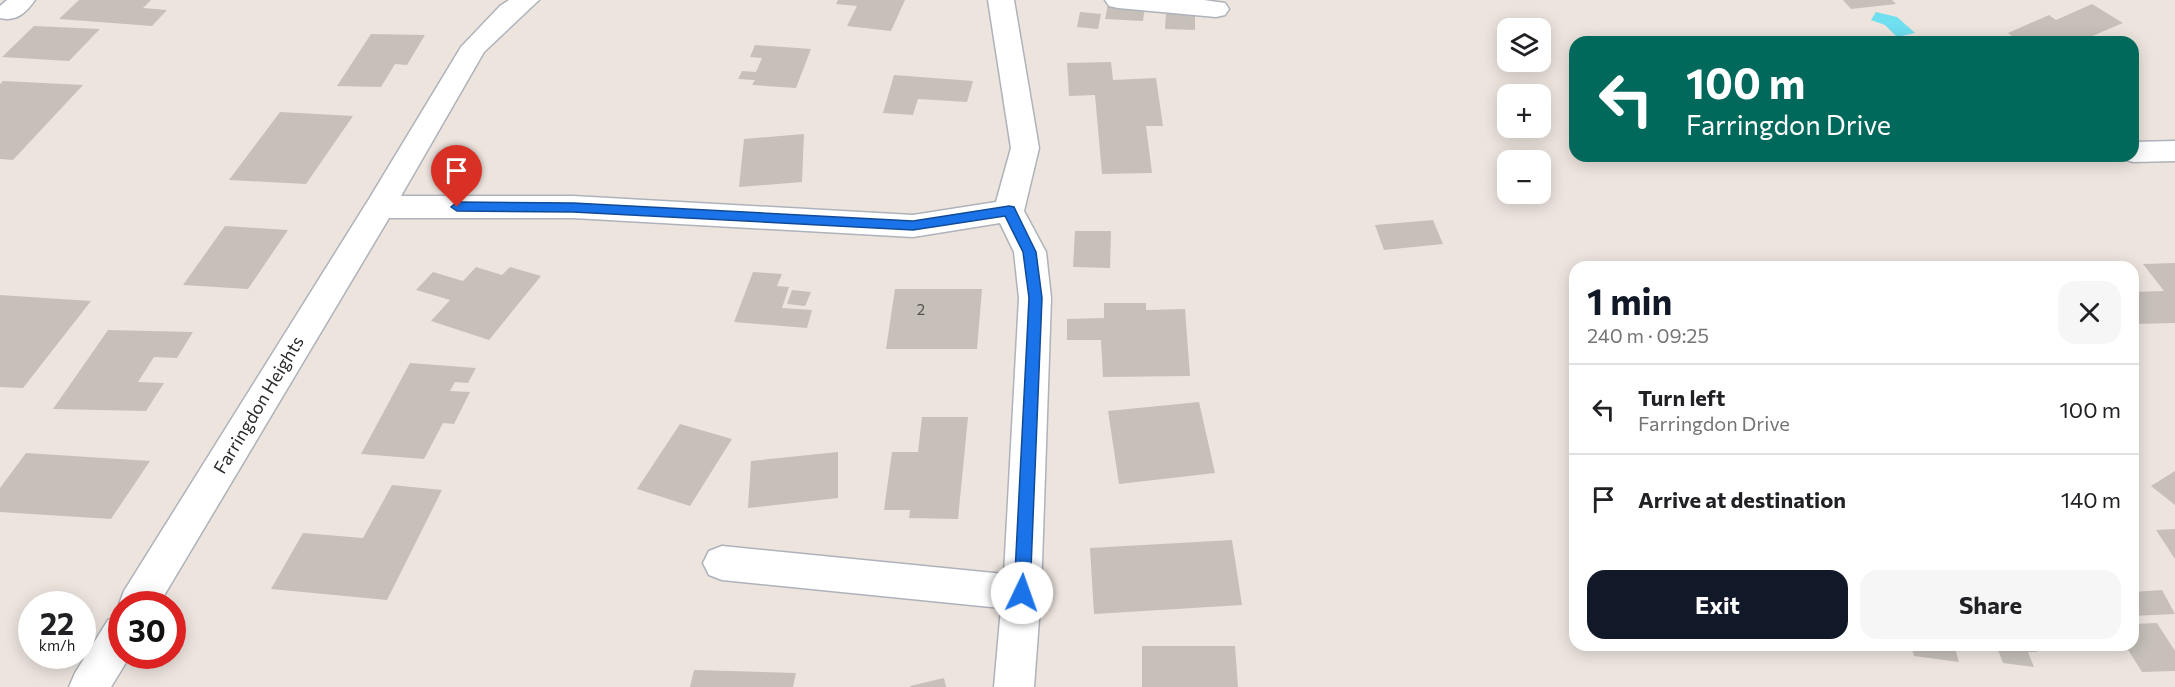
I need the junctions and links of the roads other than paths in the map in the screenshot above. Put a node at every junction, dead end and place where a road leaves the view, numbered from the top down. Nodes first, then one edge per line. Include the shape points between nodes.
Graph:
1 (526, 0) edge
2 (1001, 0) edge
3 (1118, 0) edge
4 (1216, 9) dead end
5 (2175, 151) edge
6 (2139, 152) edge
7 (380, 207) junction
8 (1009, 211) junction
9 (722, 563) dead end
10 (146, 591) edge
11 (1022, 593) junction
12 (108, 655) edge
13 (88, 687) edge
14 (1014, 687) edge

1 - 7 street, Farringdon Heights via 474,47
2 - 8 street via 1025,148
3 - 4 street
5 - 6 street
7 - 8 street via 573,207 913,226
7 - 10 street, Farringdon Heights
8 - 11 street via 1030,252 1035,298
9 - 11 street
11 - 14 street
12 - 13 street

